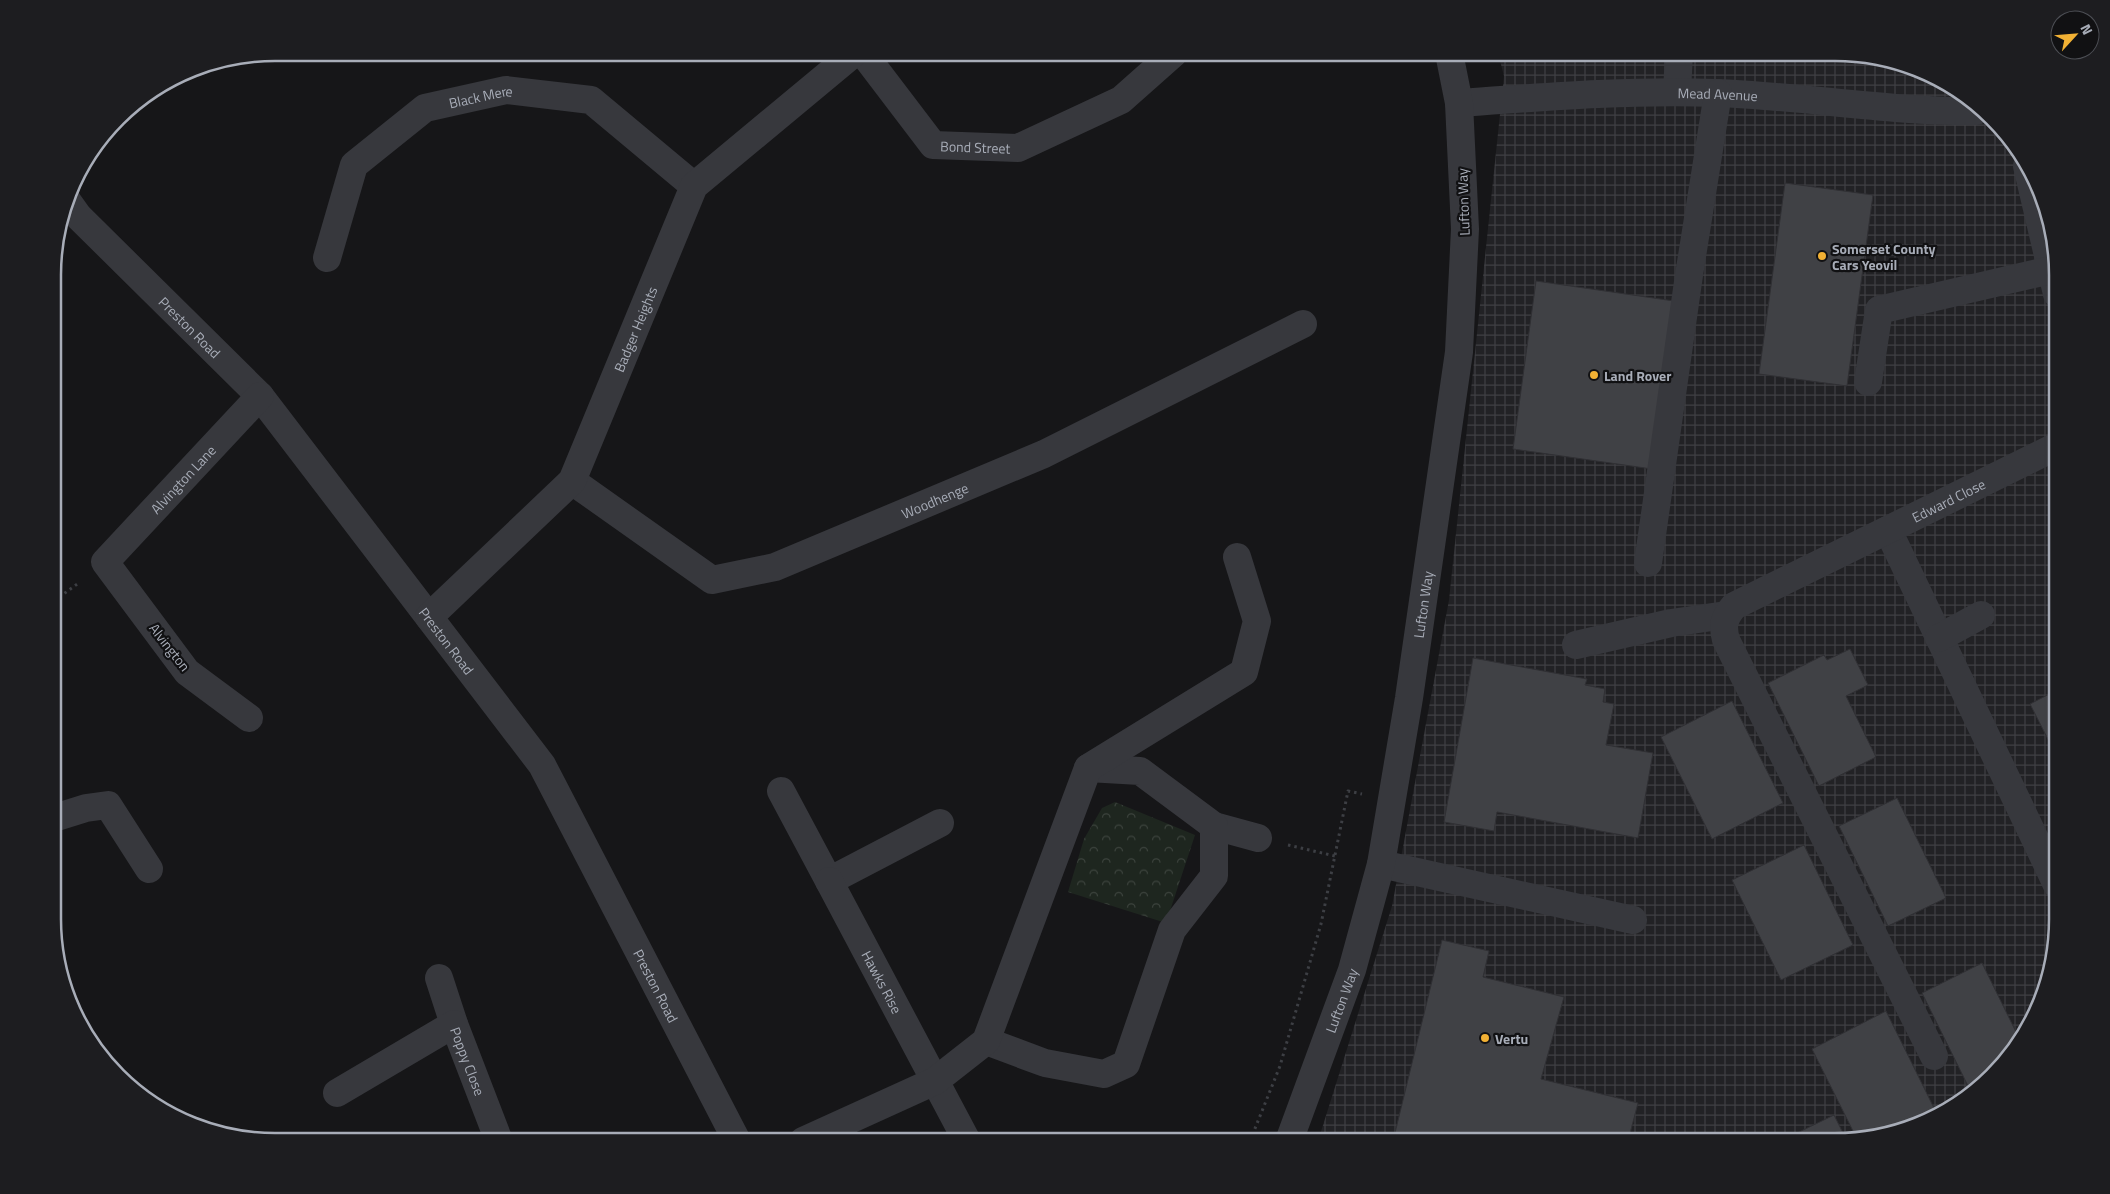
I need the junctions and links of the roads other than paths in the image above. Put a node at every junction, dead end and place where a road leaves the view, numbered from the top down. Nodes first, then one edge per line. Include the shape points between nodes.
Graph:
1 (843, 61) edge
2 (870, 61) edge
3 (1164, 61) edge
4 (1451, 61) edge
5 (1679, 61) edge
6 (1677, 92) junction
7 (1718, 93) junction
8 (1458, 103) junction
9 (1971, 110) edge
10 (694, 186) junction
11 (2036, 204) edge
12 (73, 208) edge
13 (2047, 254) edge
14 (327, 258) dead end
15 (2049, 283) edge
16 (1303, 324) dead end
17 (1868, 382) dead end
18 (260, 396) junction
19 (2049, 450) edge
20 (572, 481) junction
21 (1888, 530) junction
22 (1237, 557) dead end
23 (105, 562) joint
24 (1648, 563) dead end
25 (1726, 615) junction
26 (1981, 615) dead end
27 (429, 617) junction
28 (1939, 638) junction
29 (1576, 645) dead end
30 (250, 718) dead end
31 (1088, 768) junction
32 (781, 791) dead end
33 (61, 816) edge
34 (940, 822) dead end
35 (1214, 826) junction
36 (1258, 838) road end
37 (1381, 864) junction
38 (149, 868) dead end
39 (2049, 869) edge
40 (829, 881) junction
41 (1633, 920) dead end
42 (439, 978) dead end
43 (454, 1024) junction
44 (986, 1040) junction
45 (1934, 1056) dead end
46 (935, 1081) junction
47 (337, 1093) dead end
48 (496, 1133) edge
49 (733, 1133) edge
50 (821, 1133) edge
51 (963, 1133) edge
52 (1292, 1133) edge

1 - 10 street, Badger Heights
2 - 3 street, Bond Street via 933,145 1018,148 1121,100
4 - 8 street, Lufton Way
5 - 6 street
6 - 7 street, Mead Avenue
6 - 8 street, Mead Avenue
7 - 9 street, Mead Avenue via 1939,111
7 - 24 street
8 - 37 street, Lufton Way via 1465,228 1459,352
10 - 14 street, Black Mere via 591,100 506,90 425,108 354,165
10 - 20 street, Badger Heights
11 - 13 street
12 - 18 street, Preston Road
15 - 17 street via 1879,310
16 - 20 street, Woodhenge via 1044,454 775,567 712,580
18 - 23 street, Alvington Lane
18 - 27 street, Preston Road
19 - 21 street, Edward Close
20 - 27 street, Badger Heights
21 - 25 street, Edward Close via 1734,606
21 - 28 street
22 - 31 street via 1257,621 1244,672
23 - 30 street, Alvington via 187,672
25 - 29 street via 1671,623
25 - 45 street via 1722,627 1726,640
26 - 28 street
27 - 49 street, Preston Road via 542,765
28 - 39 street
31 - 35 street via 1140,771
31 - 44 street
32 - 40 street, Hawks Rise
33 - 38 street via 108,805
34 - 40 street
35 - 36 street
35 - 44 street via 1214,876 1172,930 1126,1064 1104,1074 1045,1063
37 - 41 street
37 - 52 street, Lufton Way via 1352,970
40 - 46 street, Hawks Rise
42 - 43 street, Poppy Close
43 - 47 street
43 - 48 street, Poppy Close
44 - 46 street
46 - 50 street
46 - 51 street, Hawks Rise

